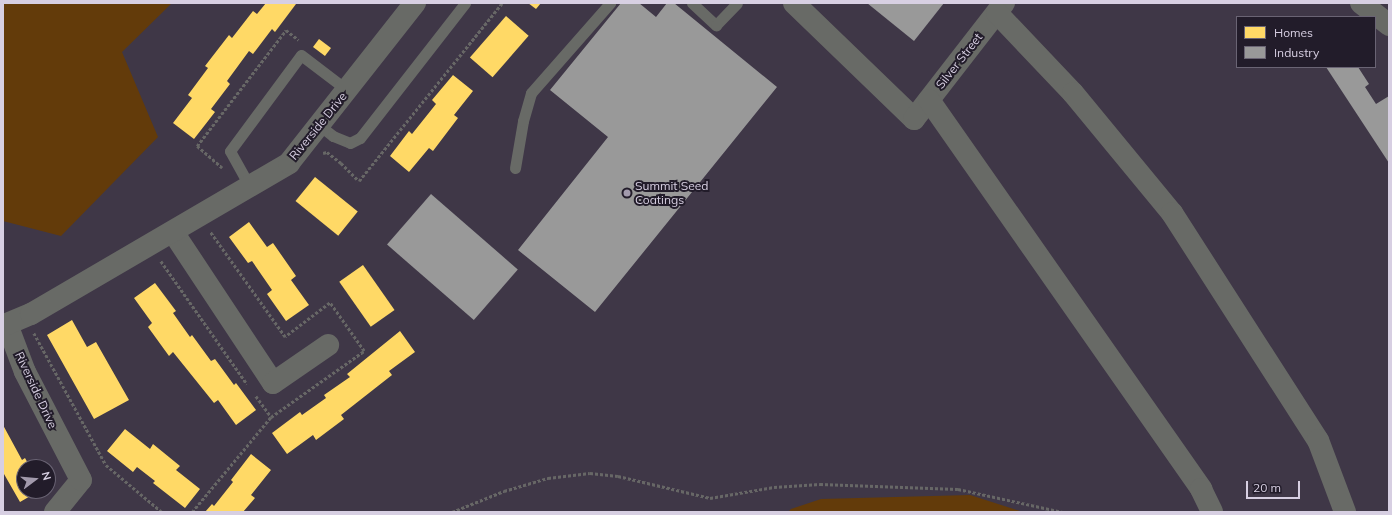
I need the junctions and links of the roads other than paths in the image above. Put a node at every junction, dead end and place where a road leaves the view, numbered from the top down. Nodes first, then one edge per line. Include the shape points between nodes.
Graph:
1 (415, 3) edge
2 (465, 3) edge
3 (610, 3) edge
4 (692, 3) edge
5 (737, 3) edge
6 (794, 3) edge
7 (1361, 3) edge
8 (1000, 8) edge
9 (1389, 25) edge
10 (347, 90) junction
11 (929, 100) junction
12 (319, 125) junction
13 (515, 168) dead end
14 (250, 187) junction
15 (173, 232) junction
16 (4, 326) edge
17 (328, 344) dead end
18 (55, 512) edge
19 (1212, 512) edge
20 (1345, 512) edge

1 - 10 street, Riverside Drive
2 - 12 lane via 360,138 350,143 333,136
3 - 13 lane via 531,93
4 - 5 lane via 716,25
6 - 11 street, Silver Street via 914,119
7 - 9 street
8 - 11 street, Silver Street
8 - 20 street via 1172,213 1318,440
10 - 12 street, Riverside Drive
10 - 14 lane via 302,55 230,151
11 - 19 street via 1201,489
12 - 14 street, Riverside Drive via 289,163
14 - 15 street, Riverside Drive
15 - 16 street, Riverside Drive via 31,314
15 - 17 street via 273,383
16 - 18 street, Riverside Drive via 81,480

